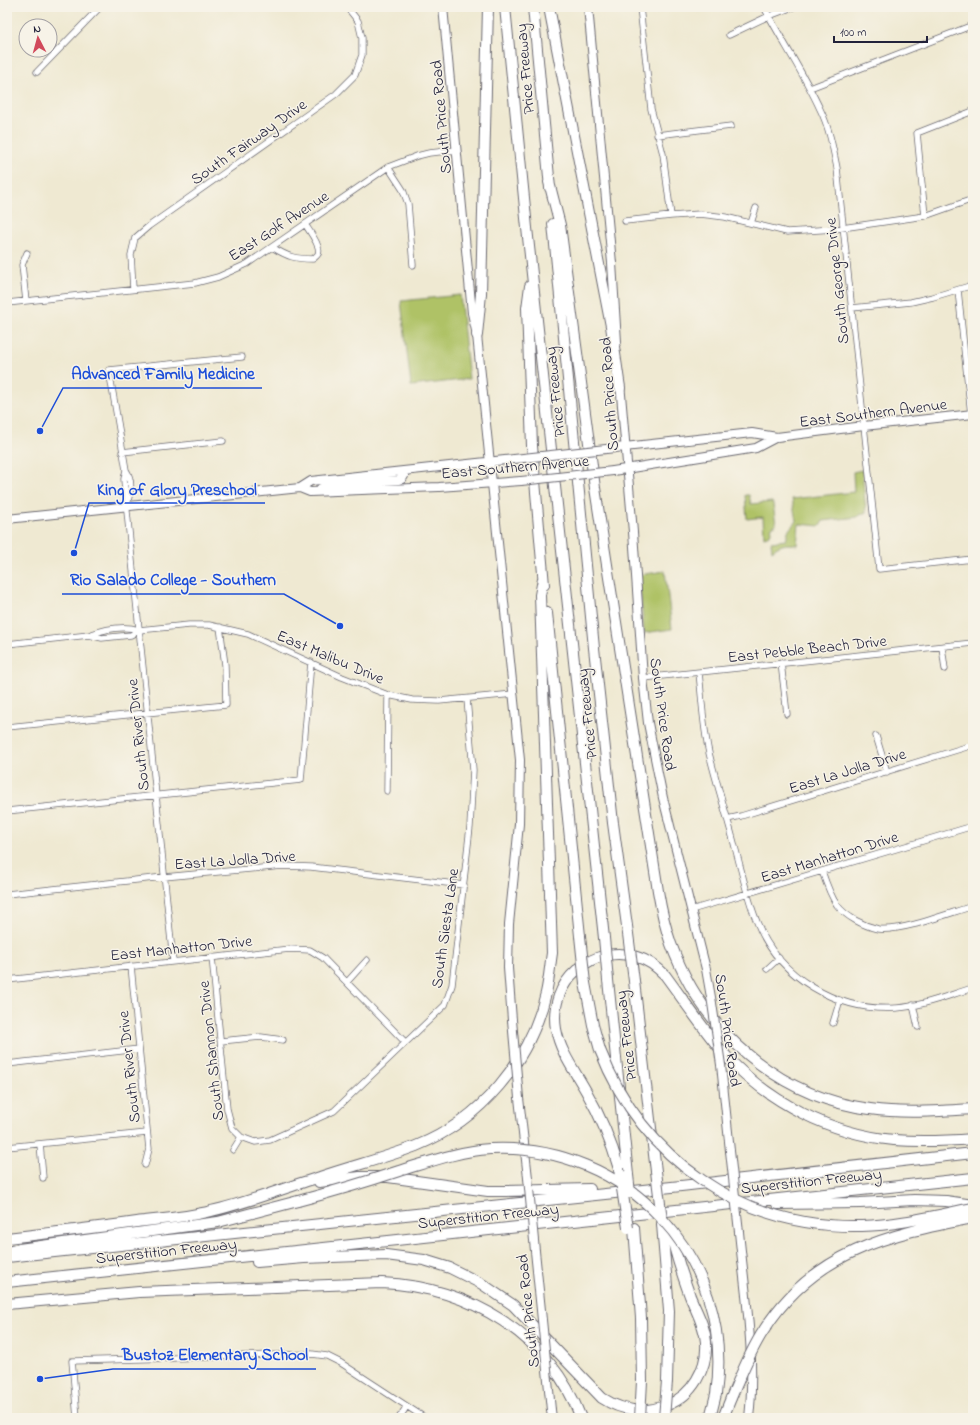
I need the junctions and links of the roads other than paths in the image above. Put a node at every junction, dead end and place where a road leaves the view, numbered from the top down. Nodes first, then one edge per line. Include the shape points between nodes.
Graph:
1 (100, 7) edge
2 (347, 7) edge
3 (443, 7) edge
4 (488, 7) edge
5 (505, 7) edge
6 (533, 7) edge
7 (549, 7) edge
8 (588, 7) edge
9 (640, 7) edge
10 (764, 7) edge
11 (793, 7) edge
12 (769, 16) junction
13 (973, 24) edge
14 (729, 36) dead end
15 (37, 72) dead end
16 (810, 88) junction
17 (973, 111) edge
18 (731, 126) dead end
19 (657, 135) junction
20 (457, 150) junction
21 (388, 167) junction
22 (549, 182) junction
23 (973, 198) edge
24 (756, 208) dead end
25 (671, 216) junction
26 (925, 216) junction
27 (625, 221) dead end
28 (751, 223) junction
29 (305, 224) junction
30 (843, 228) junction
31 (272, 247) junction
32 (27, 253) dead end
33 (413, 265) dead end
34 (531, 272) junction
35 (973, 285) edge
36 (133, 289) junction
37 (958, 290) junction
38 (26, 301) junction
39 (7, 303) edge
40 (852, 308) junction
41 (477, 335) junction
42 (242, 357) dead end
43 (620, 388) junction
44 (972, 414) edge
45 (864, 426) junction
46 (777, 437) junction
47 (223, 441) dead end
48 (626, 447) junction
49 (122, 452) junction
50 (490, 461) junction
51 (628, 469) junction
52 (404, 471) junction
53 (492, 484) junction
54 (300, 488) junction
55 (310, 492) junction
56 (126, 506) junction
57 (7, 519) edge
58 (973, 558) edge
59 (543, 579) junction
60 (220, 627) junction
61 (139, 630) junction
62 (7, 644) edge
63 (973, 644) edge
64 (942, 647) junction
65 (311, 662) junction
66 (781, 663) junction
67 (944, 669) dead end
68 (699, 672) junction
69 (643, 678) junction
70 (514, 694) junction
71 (388, 695) junction
72 (467, 699) junction
73 (148, 713) junction
74 (787, 714) dead end
75 (7, 727) edge
76 (876, 736) dead end
77 (973, 745) edge
78 (887, 772) junction
79 (387, 791) dead end
80 (156, 796) junction
81 (7, 811) edge
82 (727, 819) junction
83 (973, 826) edge
84 (822, 871) junction
85 (164, 877) junction
86 (464, 885) junction
87 (748, 893) junction
88 (7, 894) edge
89 (973, 906) edge
90 (691, 910) junction
91 (212, 957) junction
92 (778, 958) junction
93 (367, 960) dead end
94 (173, 961) junction
95 (131, 966) junction
96 (767, 968) dead end
97 (7, 980) edge
98 (347, 982) junction
99 (973, 988) edge
100 (840, 1000) junction
101 (913, 1005) junction
102 (833, 1023) dead end
103 (918, 1027) dead end
104 (283, 1040) dead end
105 (221, 1041) junction
106 (405, 1042) junction
107 (139, 1049) junction
108 (7, 1064) edge
109 (973, 1109) edge
110 (147, 1133) junction
111 (241, 1137) junction
112 (973, 1139) edge
113 (40, 1144) junction
114 (7, 1147) edge
115 (233, 1150) dead end
116 (973, 1153) edge
117 (145, 1165) dead end
118 (43, 1178) dead end
119 (973, 1178) edge
120 (682, 1186) junction
121 (272, 1194) junction
122 (721, 1204) junction
123 (973, 1205) edge
124 (973, 1208) edge
125 (973, 1218) edge
126 (666, 1223) junction
127 (631, 1228) junction
128 (7, 1238) edge
129 (7, 1252) edge
130 (7, 1257) edge
131 (93, 1272) junction
132 (7, 1282) edge
133 (7, 1304) edge
134 (407, 1406) junction
135 (551, 1414) edge
136 (77, 1418) edge
137 (399, 1418) edge
138 (425, 1418) edge
139 (581, 1418) edge
140 (640, 1418) edge
141 (664, 1418) edge
142 (710, 1418) edge
143 (723, 1418) edge
144 (749, 1418) edge

1 - 15 street
2 - 36 street, South Fairway Drive via 358,21 362,38 362,55 355,75 336,94 135,238 131,255
3 - 20 main road, South Price Road
4 - 41 highway via 481,294
5 - 34 highway, Price Freeway
6 - 22 highway, Price Freeway
7 - 43 highway
8 - 43 main road, South Price Road via 612,263
9 - 19 street via 651,109
10 - 12 street, South George Drive
11 - 12 street
12 - 14 street
12 - 16 street, South George Drive
13 - 16 street
16 - 30 street, South George Drive via 831,140 837,168
17 - 26 street via 917,133
18 - 19 street
19 - 25 street via 666,169
20 - 21 street, East Golf Avenue via 429,153
20 - 41 main road, South Price Road via 472,313
21 - 29 street, East Golf Avenue
21 - 33 street via 408,204
22 - 109 highway via 560,226 593,474 658,891 665,925 676,958 692,990 720,1028 747,1055 790,1083 824,1098 869,1109 921,1113
22 - 126 highway, Price Freeway, bridge via 607,770
23 - 26 street
24 - 28 street
25 - 27 street
25 - 28 street via 700,214
26 - 30 street
28 - 30 street via 787,232
29 - 31 street, East Golf Avenue
29 - 31 street via 318,244 318,255 313,259 285,256
30 - 40 street, South George Drive
31 - 36 street, East Golf Avenue via 247,264 218,277 195,283
32 - 38 street via 22,265
34 - 59 highway via 527,308 531,439
34 - 127 highway, Price Freeway, bridge via 604,938
35 - 37 street
36 - 38 street, East Golf Avenue
37 - 40 street via 911,302
37 - 44 street
38 - 39 street, East Golf Avenue
40 - 45 street, South George Drive
41 - 50 main road, South Price Road
42 - 49 street, South River Drive via 109,370
43 - 48 main road, South Price Road
44 - 45 main road, East Southern Avenue
45 - 46 main road, East Southern Avenue
45 - 58 street, South George Drive via 880,569
46 - 48 main road, East Southern Avenue via 752,433
46 - 51 main road, East Southern Avenue via 756,448
47 - 49 street
48 - 50 main road, East Southern Avenue, bridge
48 - 51 main road, South Price Road
49 - 56 street, South River Drive via 126,470
50 - 52 main road, East Southern Avenue
50 - 53 main road, South Price Road
51 - 53 main road, East Southern Avenue, bridge
51 - 69 main road, South Price Road
52 - 54 main road, East Southern Avenue via 311,481
52 - 55 main road via 402,479 398,480 332,485
53 - 55 main road, East Southern Avenue
53 - 70 main road, South Price Road
54 - 55 main road, East Southern Avenue
54 - 56 main road, East Southern Avenue
56 - 57 main road, East Southern Avenue
56 - 61 street, South River Drive
59 - 121 highway via 540,595 552,953 546,992 533,1032 504,1080 476,1110 454,1126 416,1146 295,1184
59 - 124 highway, bridge via 585,983 600,1050 624,1099 639,1122 680,1164 704,1182 761,1210 798,1220 862,1226
60 - 61 street, East Malibu Drive via 189,625
60 - 65 street, East Malibu Drive via 248,634
60 - 73 street via 225,665 226,705
61 - 62 street, East Malibu Drive via 130,627 101,630 89,635
61 - 73 street, South River Drive
63 - 64 street, East Pebble Beach Drive
64 - 66 street, East Pebble Beach Drive
64 - 67 street
65 - 71 street, East Malibu Drive
65 - 80 street via 301,780
66 - 68 street, East Pebble Beach Drive
66 - 74 street
68 - 69 street, East Pebble Beach Drive
68 - 82 street via 709,752
69 - 90 main road, South Price Road via 656,769
70 - 72 street, East Malibu Drive
70 - 135 main road, South Price Road, bridge via 521,774 508,968
71 - 72 street, East Malibu Drive via 412,700
71 - 79 street
72 - 86 street, South Siesta Lane via 473,770
73 - 75 street
73 - 80 street, South River Drive
76 - 78 street
77 - 78 street, East La Jolla Drive
78 - 82 street, East La Jolla Drive
80 - 81 street
80 - 85 street, South River Drive
82 - 87 street
83 - 84 street, East Manhatton Drive
84 - 87 street, East Manhatton Drive
84 - 89 street via 837,905 850,917 878,928 896,928
85 - 86 street, East La Jolla Drive via 283,866
85 - 88 street, East La Jolla Drive
85 - 94 street, South River Drive
86 - 106 street, South Siesta Lane via 452,985 444,1005
87 - 90 street, East Manhatton Drive
87 - 92 street via 757,923
90 - 144 main road, South Price Road, bridge via 706,968 721,1065 750,1347
91 - 94 street, East Manhatton Drive
91 - 98 street, East Manhatton Drive via 290,949 310,950 323,958
91 - 105 street, South Shannon Drive
92 - 96 street
92 - 100 street via 807,984
93 - 98 street
94 - 95 street, East Manhatton Drive
95 - 97 street, East Manhatton Drive
95 - 107 street, South River Drive
98 - 106 street, East Manhatton Drive
99 - 101 street
100 - 101 street via 876,1008
100 - 102 street
101 - 103 street
104 - 105 street via 262,1037
105 - 111 street, South Shannon Drive via 227,1109 232,1128
106 - 111 street, South Siesta Lane via 334,1111 270,1140 255,1142
107 - 108 street
107 - 110 street, South River Drive
110 - 113 street
110 - 117 street, South River Drive via 149,1149
111 - 115 street
112 - 127 highway, bridge via 913,1141 882,1138 827,1125 772,1095 743,1072 716,1044 658,968 644,959 628,954 598,957 571,974 560,992 554,1017 558,1039 603,1122 612,1144
113 - 114 street
113 - 118 street
116 - 120 highway, Superstition Freeway
119 - 122 highway, Superstition Freeway
120 - 121 highway via 505,1191 374,1176 329,1180
120 - 130 highway, Superstition Freeway
121 - 128 highway via 193,1215
122 - 123 highway via 914,1200
122 - 131 highway, Superstition Freeway
125 - 143 highway, bridge via 882,1239 853,1251 819,1270 790,1296 769,1322 748,1359
126 - 131 highway via 705,1334 706,1351 701,1372 690,1388 672,1403 652,1410 631,1410 602,1398 505,1299 467,1275 424,1260 386,1256 343,1256 210,1267
126 - 141 highway, Price Freeway, bridge via 669,1311
127 - 140 highway, Price Freeway, bridge via 641,1318
129 - 142 highway, bridge via 218,1222 451,1156 489,1149 519,1149 551,1154 588,1166 612,1178 648,1206 675,1234 693,1261 705,1287 716,1329 719,1355 716,1394
131 - 132 highway, Superstition Freeway
133 - 139 highway via 139,1292 382,1283 417,1286 463,1299 512,1328 536,1348 555,1371 564,1383
134 - 136 street via 327,1356 312,1354 72,1361
134 - 137 street
134 - 138 street

